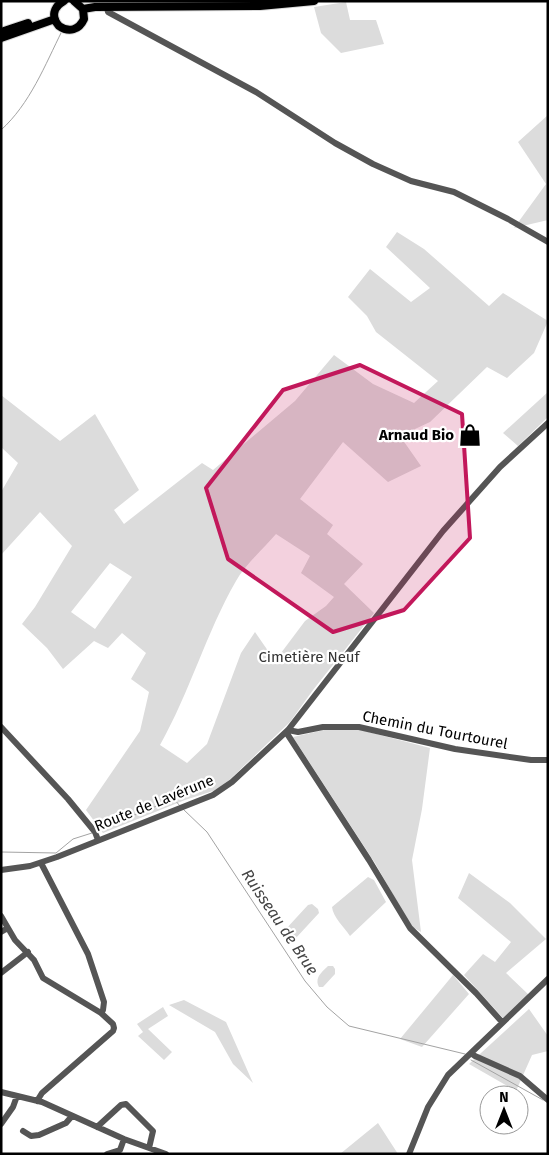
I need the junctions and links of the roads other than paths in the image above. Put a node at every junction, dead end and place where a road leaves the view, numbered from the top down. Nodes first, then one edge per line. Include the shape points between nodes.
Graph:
1 (74, 1) edge
2 (314, 1) edge
3 (58, 3) edge
4 (107, 8) junction
5 (83, 11) junction
6 (54, 17) junction
7 (1, 32) edge
8 (1, 38) edge
9 (548, 242) edge
10 (548, 423) edge
11 (1, 728) edge
12 (287, 731) junction
13 (548, 760) edge
14 (98, 840) junction
15 (41, 863) junction
16 (1, 870) edge
17 (1, 916) edge
18 (8, 928) junction
19 (1, 932) edge
20 (28, 952) junction
21 (1, 973) edge
22 (548, 979) edge
23 (101, 1013) junction
24 (502, 1022) junction
25 (471, 1053) junction
26 (1, 1092) edge
27 (18, 1096) junction
28 (548, 1100) edge
29 (37, 1101) junction
30 (72, 1116) junction
31 (1, 1124) edge
32 (97, 1127) junction
33 (23, 1131) dead end
34 (124, 1139) junction
35 (149, 1148) junction
36 (107, 1154) edge
37 (166, 1154) edge
38 (409, 1154) edge

1 - 5 main road
2 - 4 main road via 260,6
3 - 6 main road
4 - 5 main road
4 - 9 street via 108,12 256,92 374,164 411,181 454,192
5 - 6 main road via 81,24 72,30 61,28
6 - 7 main road
6 - 8 main road
10 - 12 street, Route de Lavérune via 500,467 444,531
11 - 14 street via 68,799
12 - 13 street, Chemin du Tourtourel via 359,727 455,750
12 - 14 street, Route de Lavérune via 228,786
12 - 24 street via 410,928
14 - 15 street, Route de Lavérune
15 - 16 street, Route de Lavérune
15 - 23 street via 88,954 104,1002
17 - 18 street
18 - 19 street
18 - 20 street
20 - 21 street
20 - 23 street via 43,978
22 - 24 street
23 - 29 street via 113,1024 113,1031
24 - 25 street
25 - 28 street via 520,1076
25 - 38 street via 448,1074 438,1089
26 - 27 street
27 - 29 street
27 - 31 street
29 - 30 street
30 - 32 street
30 - 33 street via 66,1123 39,1135 31,1136
32 - 34 street
32 - 35 street via 126,1104 152,1132
34 - 35 street
34 - 36 street via 120,1150
35 - 37 street

